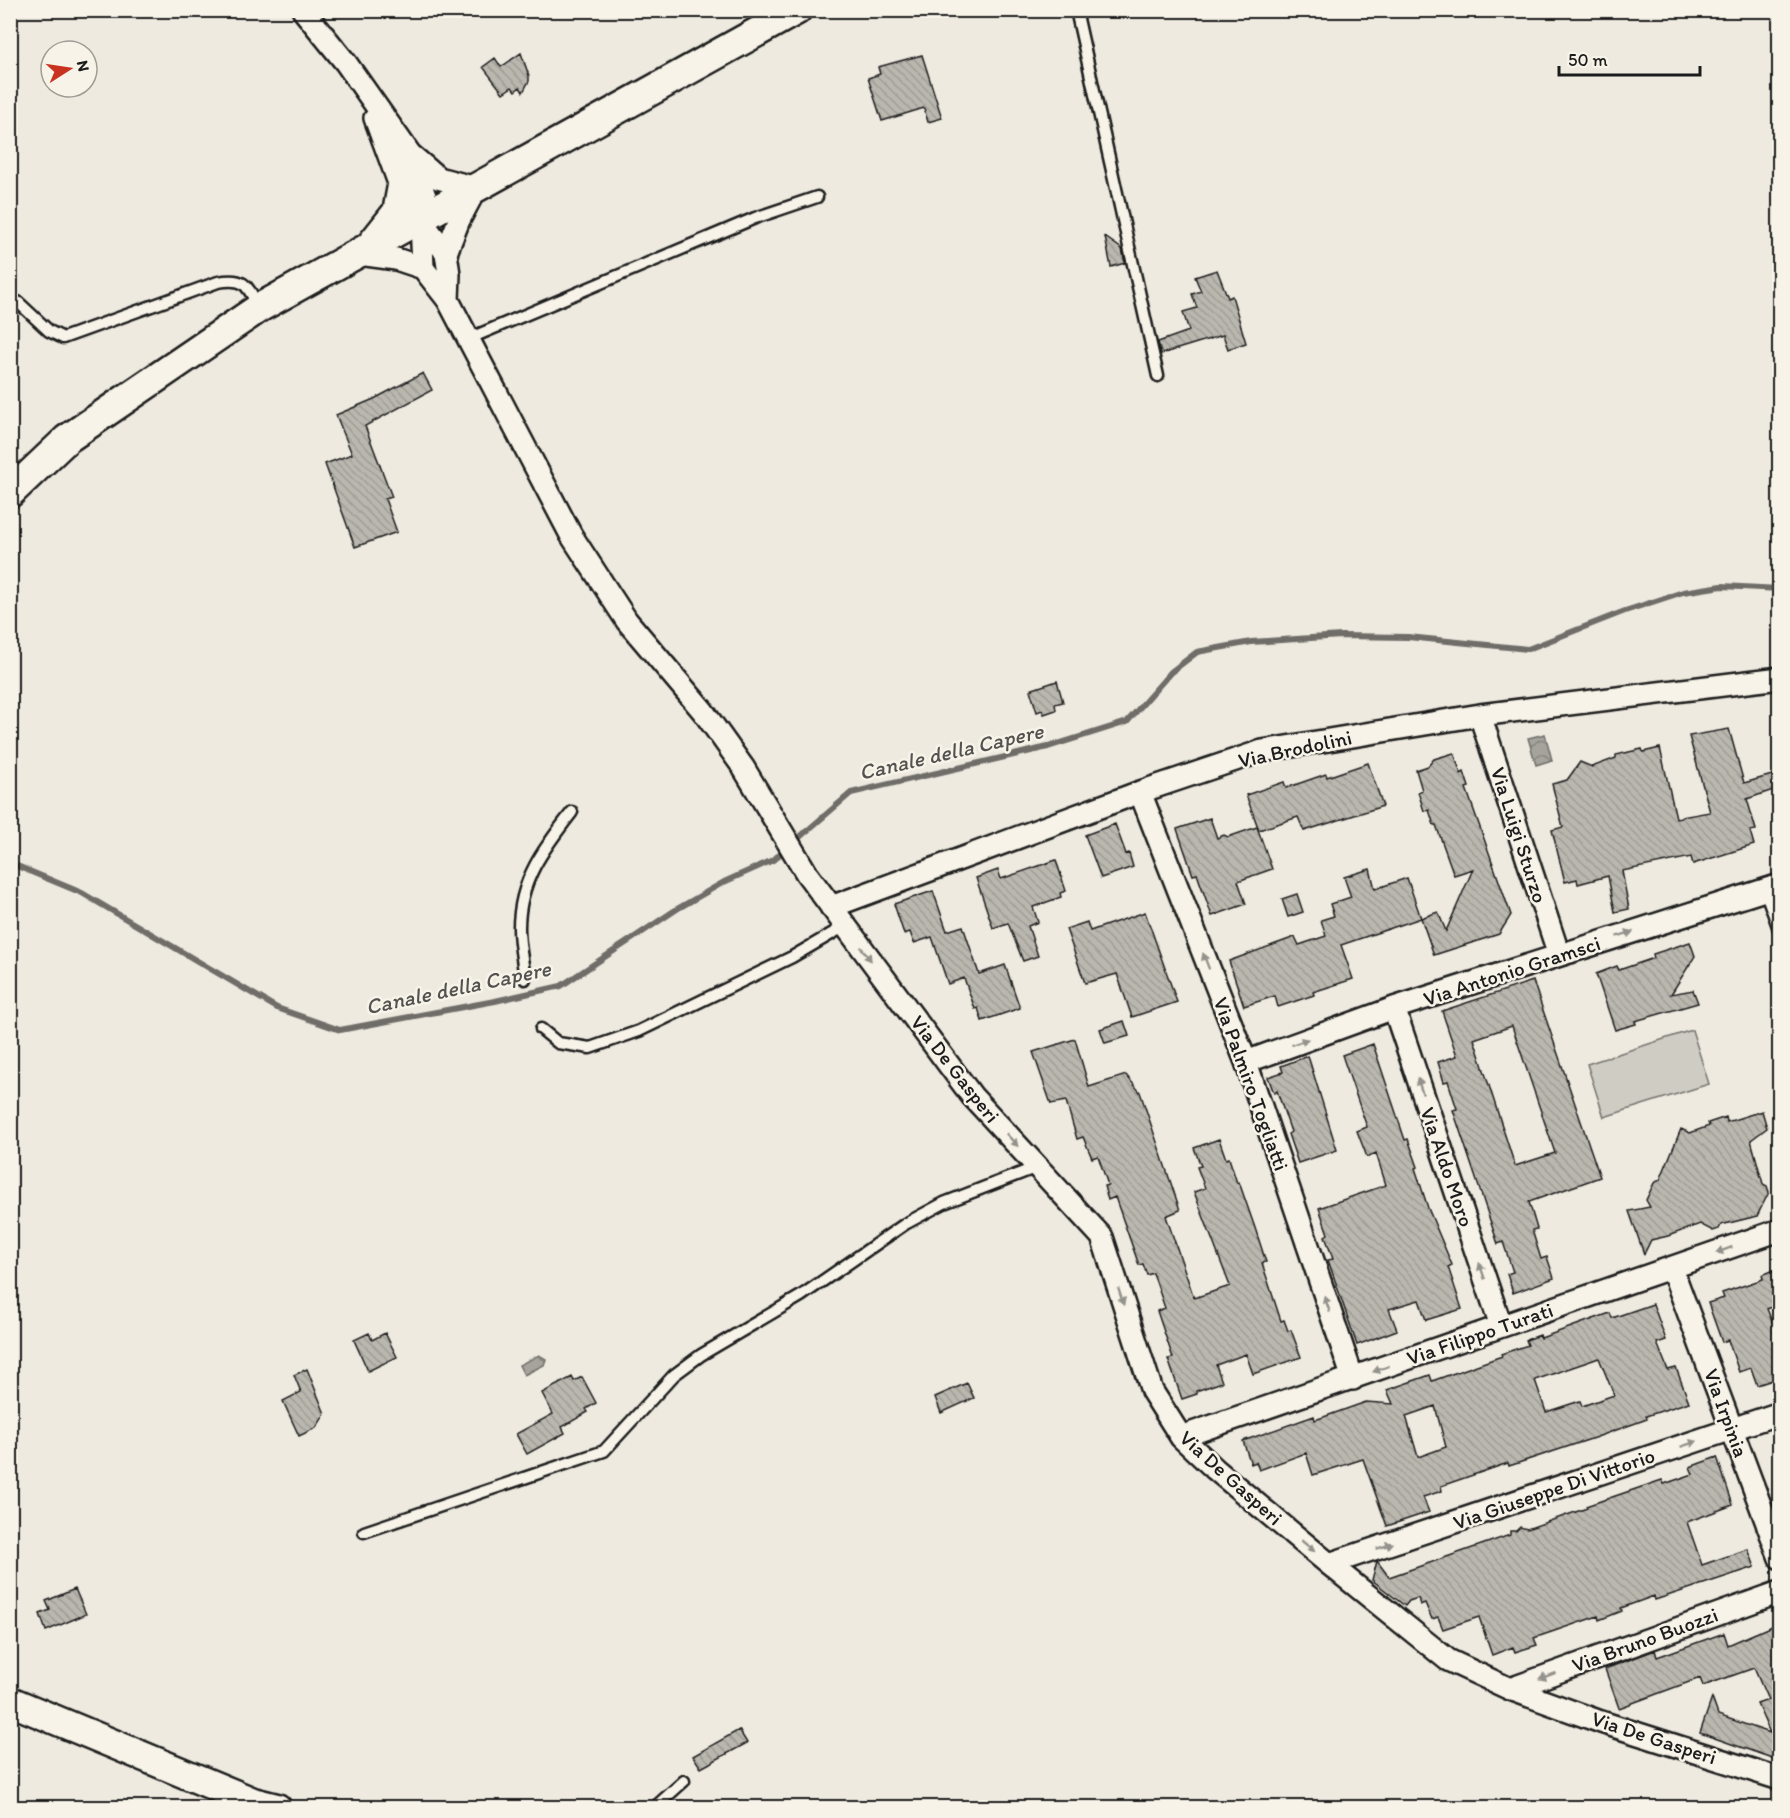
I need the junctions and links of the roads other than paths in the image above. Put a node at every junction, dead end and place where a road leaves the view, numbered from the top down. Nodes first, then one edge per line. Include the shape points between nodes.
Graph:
1 (303, 10) edge
2 (797, 10) edge
3 (1077, 10) edge
4 (361, 84) junction
5 (410, 154) junction
6 (399, 183) junction
7 (476, 188) junction
8 (817, 197) dead end
9 (421, 220) junction
10 (446, 253) junction
11 (358, 254) junction
12 (423, 268) junction
13 (448, 300) junction
14 (10, 301) edge
15 (259, 308) junction
16 (468, 339) junction
17 (1158, 376) dead end
18 (10, 493) edge
19 (1779, 678) edge
20 (1480, 715) junction
21 (1140, 792) junction
22 (572, 812) dead end
23 (1772, 888) edge
24 (831, 907) junction
25 (845, 926) junction
26 (1779, 932) edge
27 (1559, 955) junction
28 (525, 979) dead end
29 (1394, 1008) junction
30 (541, 1029) dead end
31 (1246, 1062) junction
32 (1037, 1167) junction
33 (1779, 1230) edge
34 (1672, 1269) junction
35 (1501, 1326) junction
36 (1353, 1379) junction
37 (1779, 1413) edge
38 (1732, 1430) junction
39 (1181, 1437) junction
40 (364, 1532) dead end
41 (1779, 1558) edge
42 (1329, 1564) junction
43 (1779, 1592) edge
44 (1510, 1689) junction
45 (10, 1701) edge
46 (1779, 1779) edge
47 (684, 1780) dead end
48 (277, 1808) edge
49 (654, 1808) edge

1 - 4 street
2 - 7 main road
3 - 17 lane
4 - 5 street
4 - 6 street
5 - 7 street via 438,178
5 - 9 street via 426,199
6 - 9 street
6 - 11 street via 394,210
7 - 9 main road
7 - 10 street
8 - 16 lane via 755,218
9 - 10 street
9 - 11 main road
9 - 12 street
10 - 13 street
11 - 12 street via 396,259
11 - 15 main road
12 - 13 street, Via De Gasperi
13 - 16 street, Via De Gasperi
14 - 15 lane via 18,302 49,331 63,338 218,282 233,280 248,286
15 - 18 main road via 67,439
16 - 24 street, Via De Gasperi via 570,535 627,621 703,711 743,767
19 - 20 street, Via Brodolini
20 - 21 street, Via Brodolini via 1262,751
20 - 27 street, Via Luigi Sturzo
21 - 24 street, Via Brodolini
31 -> 21 street, Via Palmiro Togliatti
22 - 28 lane via 541,852 526,884 519,930
23 - 26 lane
27 -> 23 street, Via Antonio Gramsci
24 - 25 street, Via De Gasperi
25 - 30 lane via 782,962 639,1031 600,1045 590,1048 558,1043
25 -> 32 street, Via De Gasperi via 972,1096
27 - 29 street, Via Antonio Gramsci
31 -> 29 street, Via Antonio Gramsci
35 -> 29 street, Via Aldo Moro
36 -> 31 street, Via Palmiro Togliatti
32 -> 39 street, Via De Gasperi via 1102,1238 1152,1391
32 - 40 lane via 944,1203 905,1224 801,1296 701,1355 674,1375 604,1451
33 -> 34 street, Via Filippo Turati
34 - 35 street, Via Filippo Turati
34 - 38 street, Via Irpinia
35 -> 36 street, Via Filippo Turati
36 - 39 street, Via Filippo Turati
37 - 38 street, Via Giuseppe Di Vittorio
38 - 41 street, Via Irpinia
42 -> 38 street, Via Giuseppe Di Vittorio
39 -> 42 street, Via De Gasperi
42 - 44 street, Via De Gasperi via 1448,1660
43 -> 44 street, Via Bruno Buozzi
44 - 46 street, Via De Gasperi
45 - 48 main road via 253,1802
47 - 49 lane

